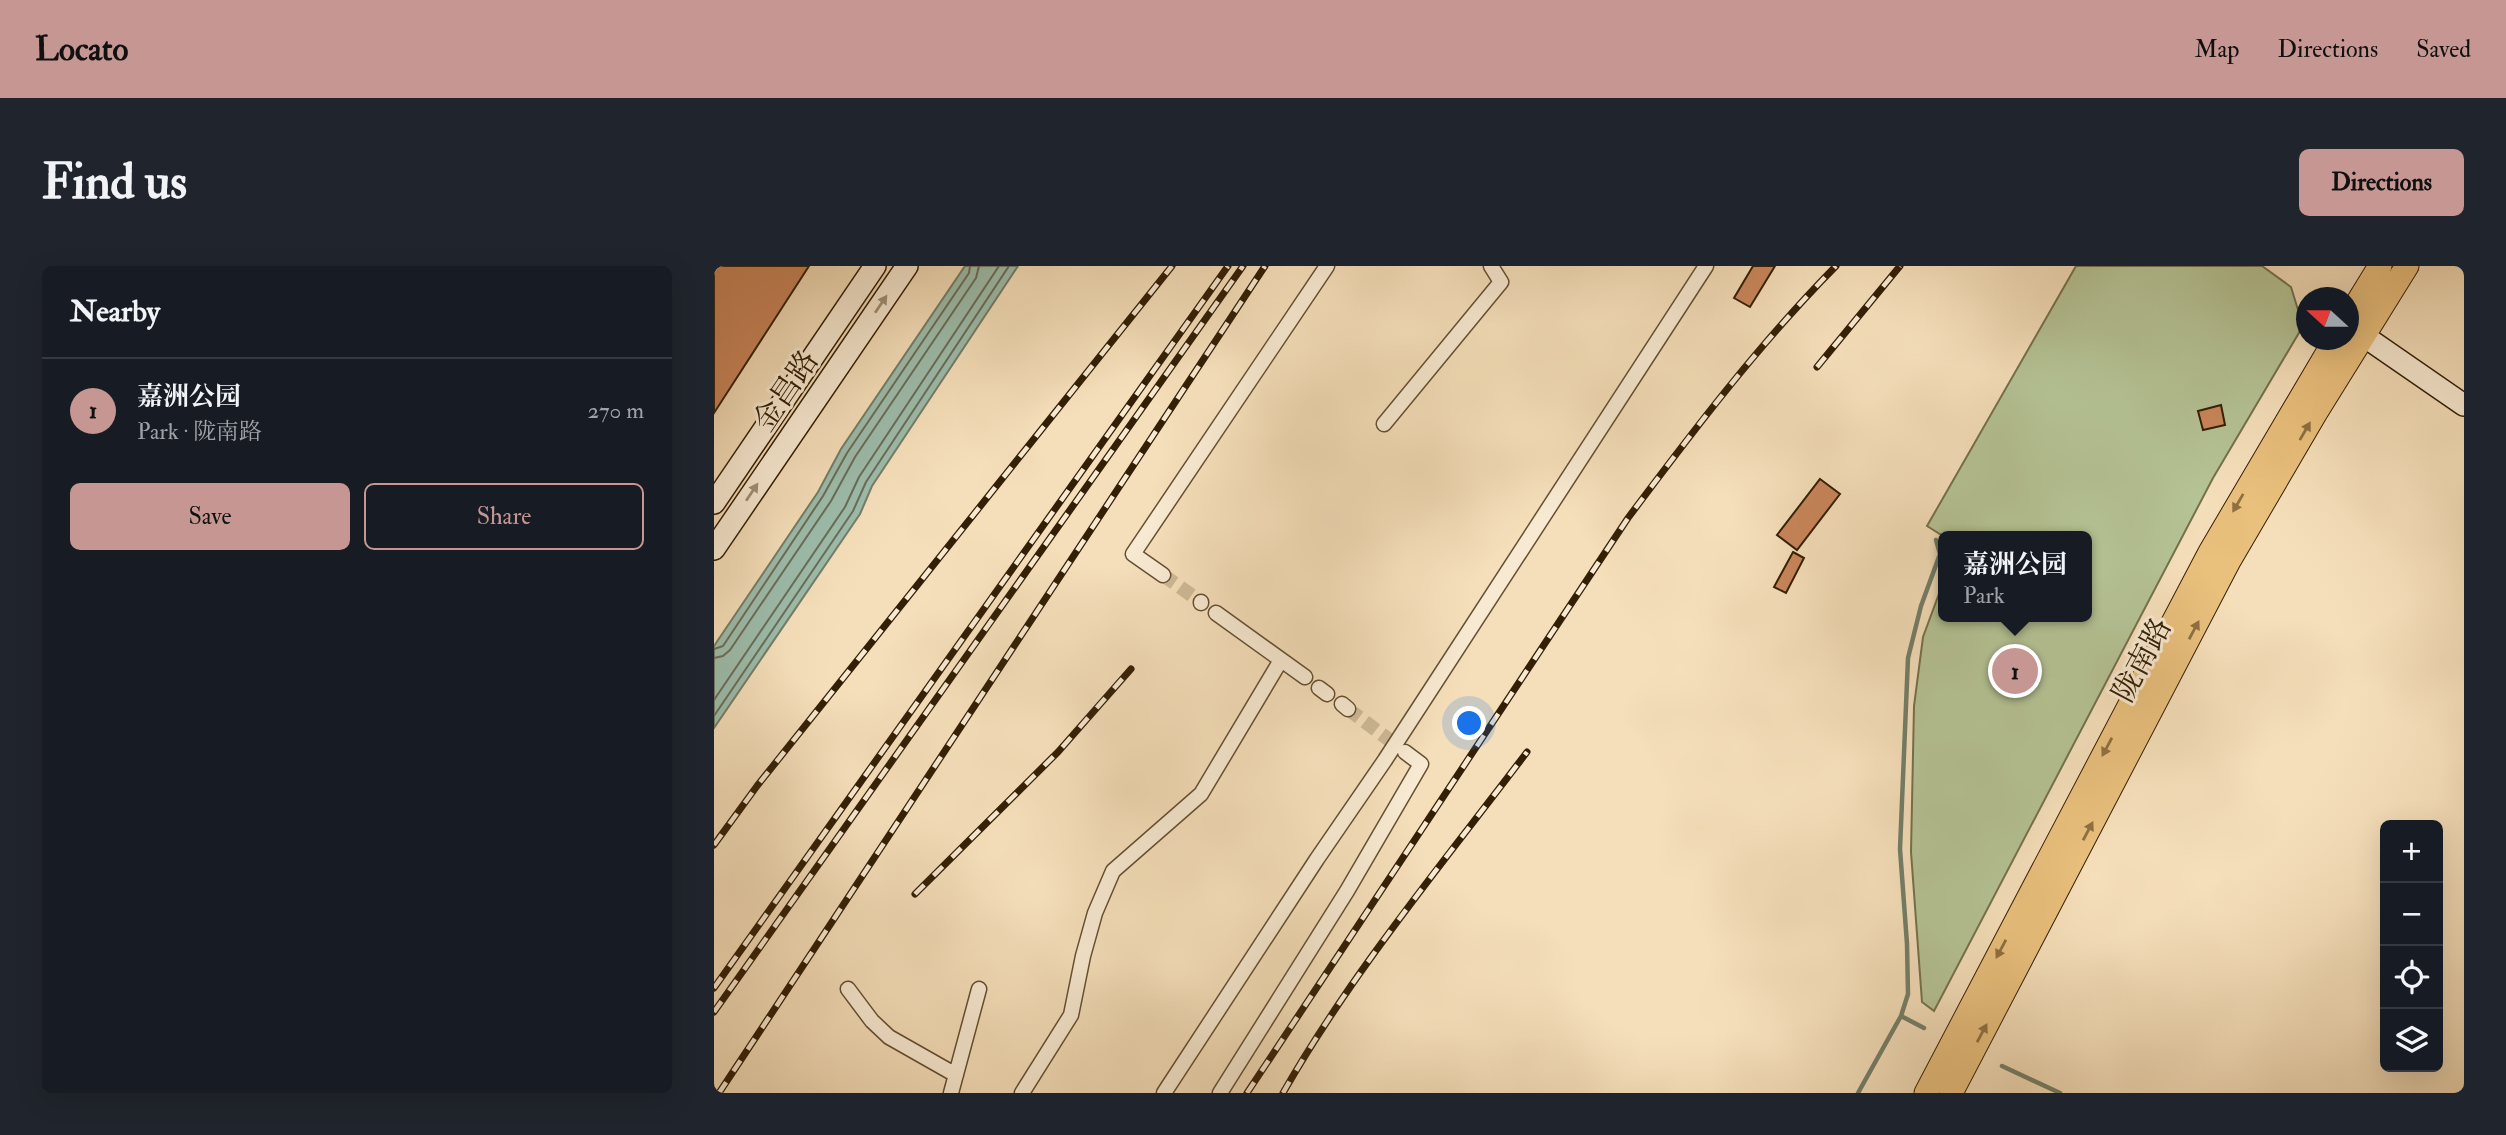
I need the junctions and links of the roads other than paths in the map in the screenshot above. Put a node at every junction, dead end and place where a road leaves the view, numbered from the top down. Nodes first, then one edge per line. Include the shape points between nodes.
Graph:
1 (875, 266) edge
2 (907, 266) edge
3 (1327, 266) edge
4 (1491, 266) edge
5 (1706, 266) edge
6 (2381, 266) edge
7 (2407, 266) edge
8 (2359, 301) edge
9 (2359, 327) edge
10 (2359, 333) edge
11 (2329, 350) edge
12 (2347, 350) edge
13 (2464, 405) edge
14 (1384, 424) dead end
15 (714, 503) edge
16 (714, 549) edge
17 (1163, 575) tunnel mouth
18 (1216, 613) tunnel mouth
19 (1282, 660) junction
20 (1305, 677) dead end
21 (1405, 752) tunnel mouth
22 (848, 989) dead end
23 (979, 989) dead end
24 (956, 1075) junction
25 (951, 1093) edge
26 (1022, 1093) edge
27 (1164, 1093) edge
28 (1220, 1093) edge
29 (1926, 1093) edge
30 (1951, 1093) edge

1 - 15 main road, 金昌路
16 -> 2 main road, 金昌路
3 - 17 street via 1133,554
4 - 14 street via 1501,282
5 - 27 street
6 - 8 main road
7 - 9 main road, 陇南路
10 - 13 main road
11 -> 29 main road, 陇南路 via 2210,552
30 -> 12 main road, 陇南路 via 2230,561
18 - 19 street
19 - 20 street
19 - 26 street via 1201,794 1113,871 1083,956 1071,1015
21 - 28 street via 1421,764
22 - 24 street via 888,1037
23 - 24 street
24 - 25 street

